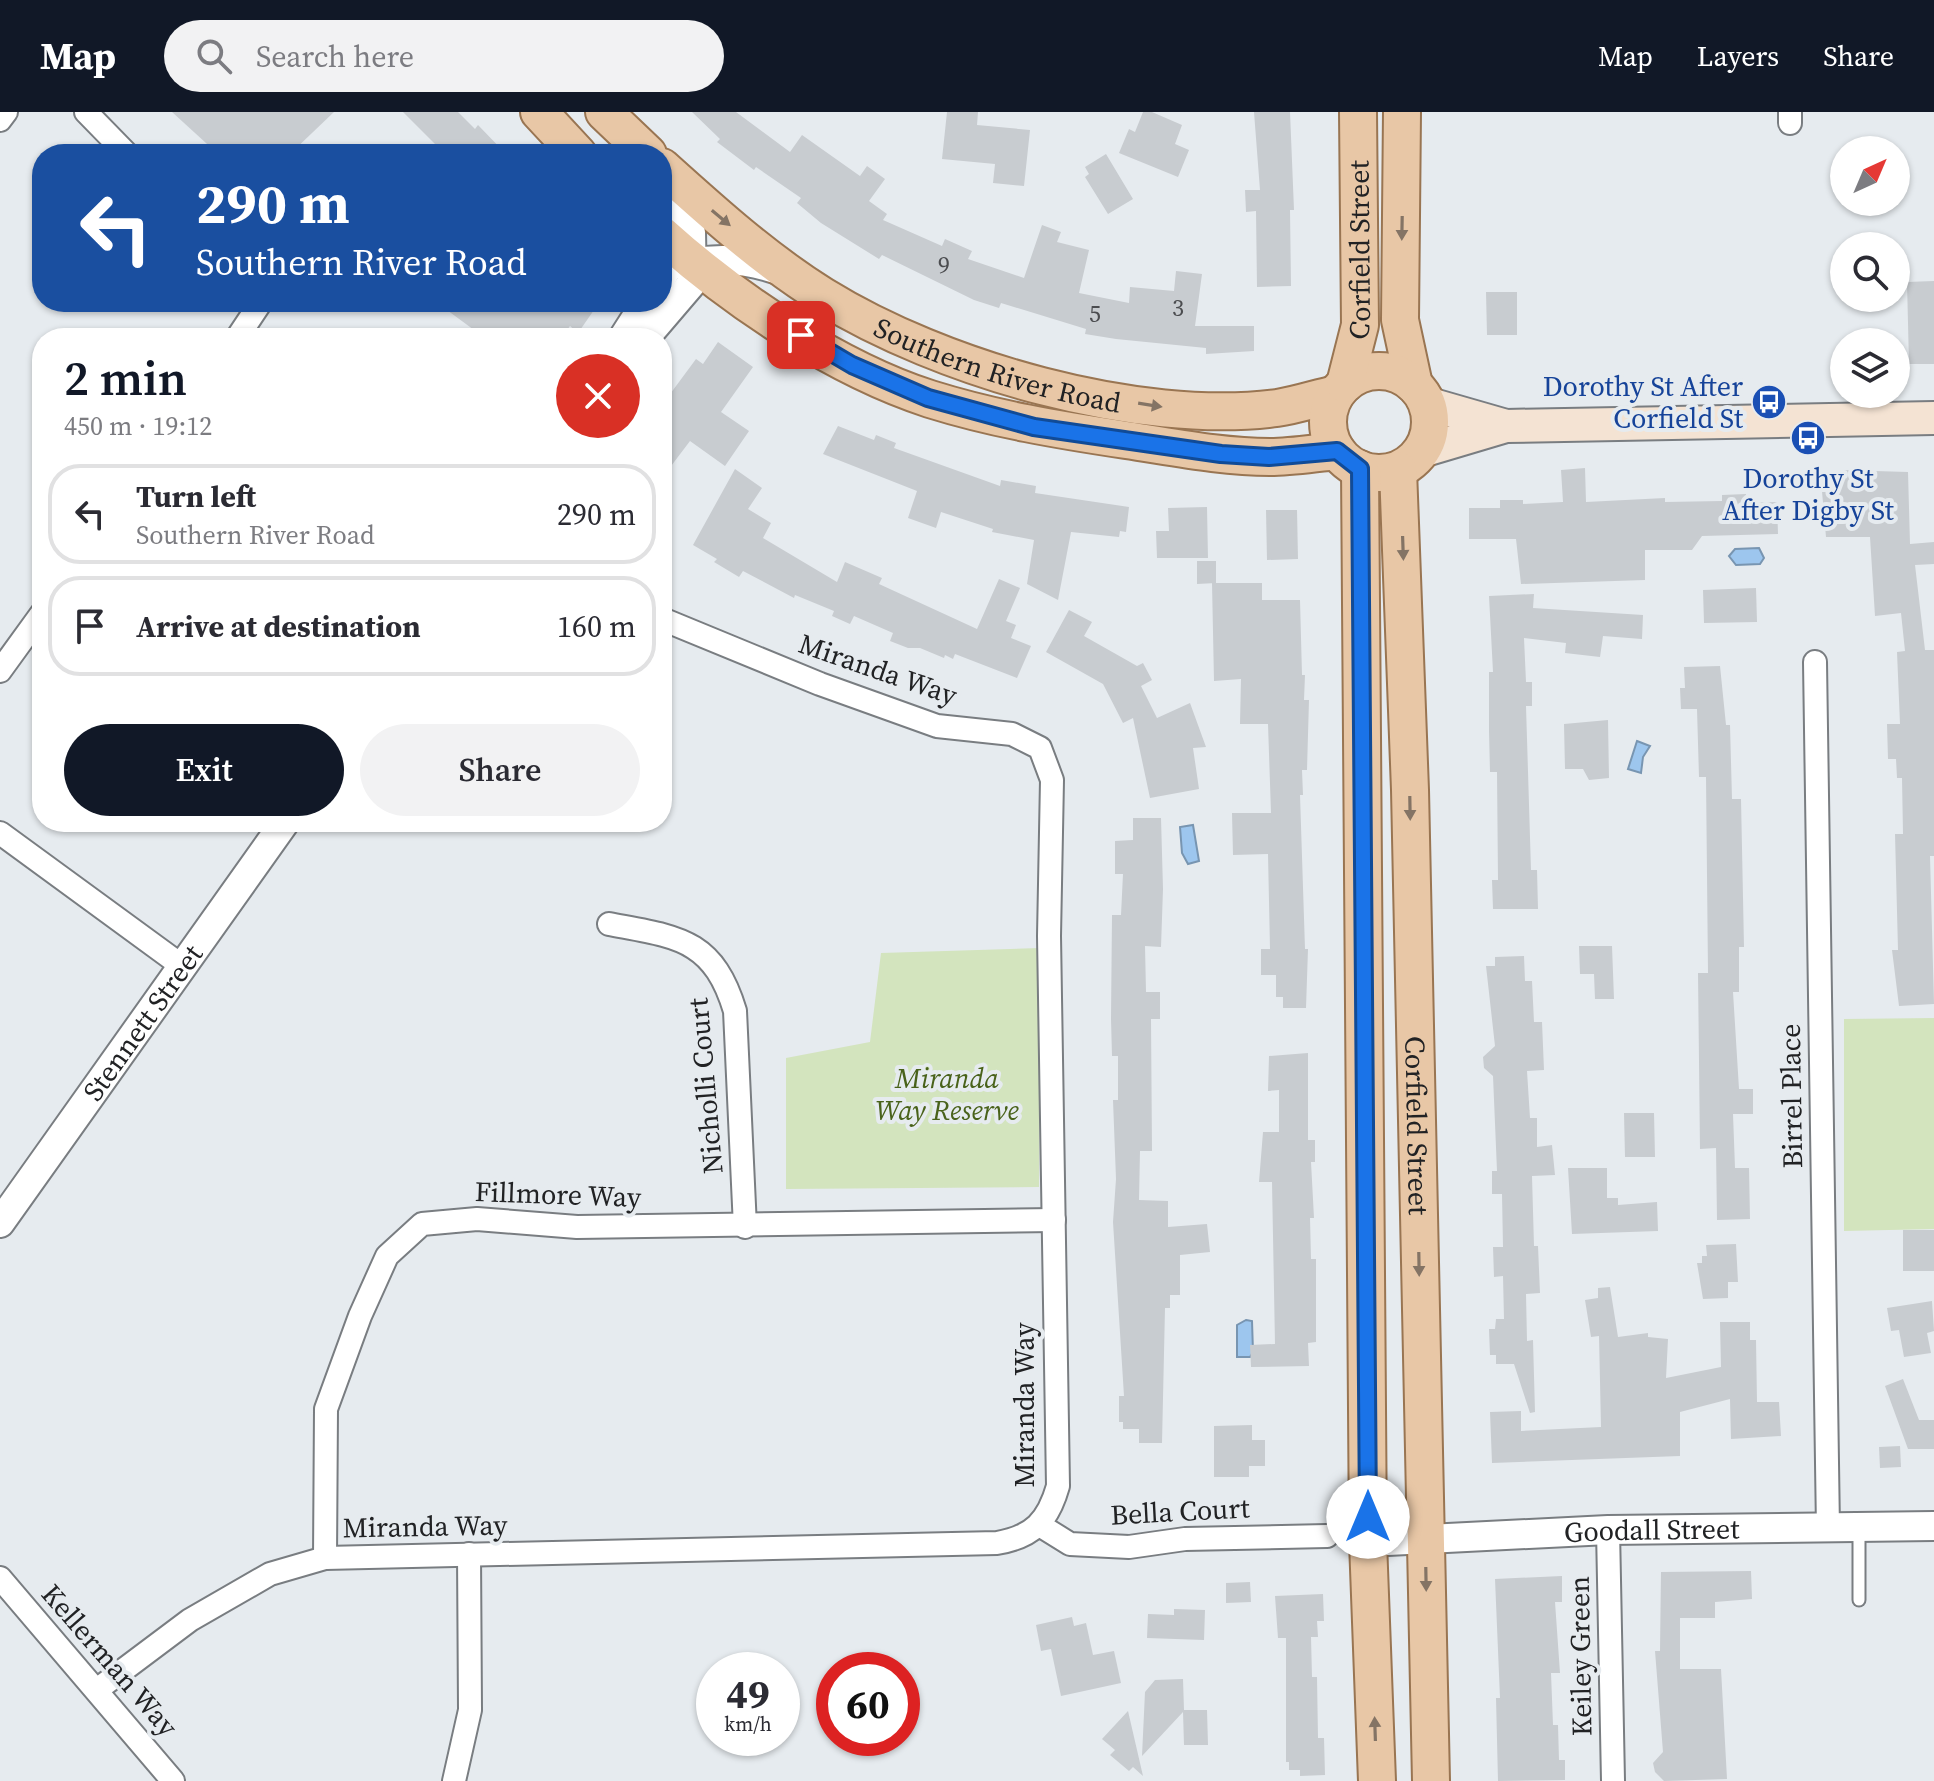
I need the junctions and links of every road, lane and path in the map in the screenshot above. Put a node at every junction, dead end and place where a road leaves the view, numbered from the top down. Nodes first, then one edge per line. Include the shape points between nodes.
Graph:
1 (6, 112) edge
2 (86, 112) edge
3 (539, 112) edge
4 (1358, 112) edge
5 (1402, 112) edge
6 (606, 113) edge
7 (0, 120) edge
8 (117, 144) edge
9 (569, 144) edge
10 (620, 144) edge
11 (638, 144) edge
12 (672, 175) edge
13 (672, 209) edge
14 (677, 269) edge
15 (791, 274) junction
16 (672, 306) edge
17 (667, 312) edge
18 (654, 328) edge
19 (1341, 389) junction
20 (1420, 394) junction
21 (1934, 418) edge
22 (1506, 426) junction
23 (1348, 460) junction
24 (1410, 460) junction
25 (672, 623) edge
26 (32, 627) edge
27 (1815, 662) dead end
28 (0, 671) edge
29 (278, 832) edge
30 (0, 833) edge
31 (609, 924) dead end
32 (182, 966) junction
33 (1054, 1220) junction
34 (0, 1223) edge
35 (745, 1227) junction
36 (1041, 1526) junction
37 (1934, 1526) edge
38 (1859, 1528) junction
39 (1828, 1529) junction
40 (1608, 1530) junction
41 (1327, 1536) dead end
42 (1425, 1538) junction
43 (1368, 1542) junction
44 (469, 1554) junction
45 (325, 1558) junction
46 (0, 1578) edge
47 (1859, 1600) dead end
48 (98, 1689) junction
49 (173, 1781) edge
50 (454, 1781) edge
51 (1377, 1781) edge
52 (1431, 1781) edge
53 (1613, 1781) edge

1 - 7 street
2 - 8 street
3 - 9 main road
4 - 19 main road, Corfield Street via 1360,325
5 -> 20 main road, Corfield Street via 1400,320
6 - 10 street
6 - 11 main road
12 -> 15 main road, Southern River Road
13 - 14 street via 691,232
14 - 15 street via 741,258
14 - 16 street via 692,283
14 - 23 main road, Southern River Road via 852,365 928,398 1034,427 1221,454
15 -> 19 main road, Southern River Road via 903,338 1013,378 1079,394 1174,409 1223,410 1279,407
17 - 18 street
19 - 20 main road via 1372,371 1401,376
19 - 23 main road via 1328,423
20 - 22 main road
20 - 24 main road via 1429,436
21 - 22 main road
22 - 24 main road
23 - 24 main road via 1373,473
23 - 43 main road, Corfield Street
24 -> 42 main road, Corfield Street via 1410,806
25 - 33 street, Miranda Way via 937,726 1012,734 1040,748 1052,780
26 - 28 street
27 - 39 street, Birrel Place
29 - 32 street, Stennett Street
30 - 32 street
31 - 35 street, Nicholli Court via 679,940 710,959 725,980 735,1011
32 - 34 street, Stennett Street
33 - 35 street, Fillmore Way
33 - 36 street, Miranda Way via 1058,1486
35 - 45 street, Fillmore Way via 577,1227 477,1219 422,1224 387,1256 326,1409
36 - 41 street, Bella Court via 1070,1544 1129,1547 1185,1539
36 - 44 street, Miranda Way via 1018,1540 997,1543
37 - 38 street, Goodall Street
38 - 39 street, Goodall Street
38 - 47 lane
39 - 40 street, Goodall Street
40 - 42 street, Goodall Street
40 - 53 street, Keiley Green
42 - 43 street, Goodall Street
42 -> 52 main road, Corfield Street
51 -> 43 main road, Corfield Street
44 - 45 street, Miranda Way
44 - 50 street via 470,1710
45 - 48 street, Miranda Way via 270,1574 190,1620
46 - 48 street, Kellerman Way
48 - 49 street, Kellerman Way

